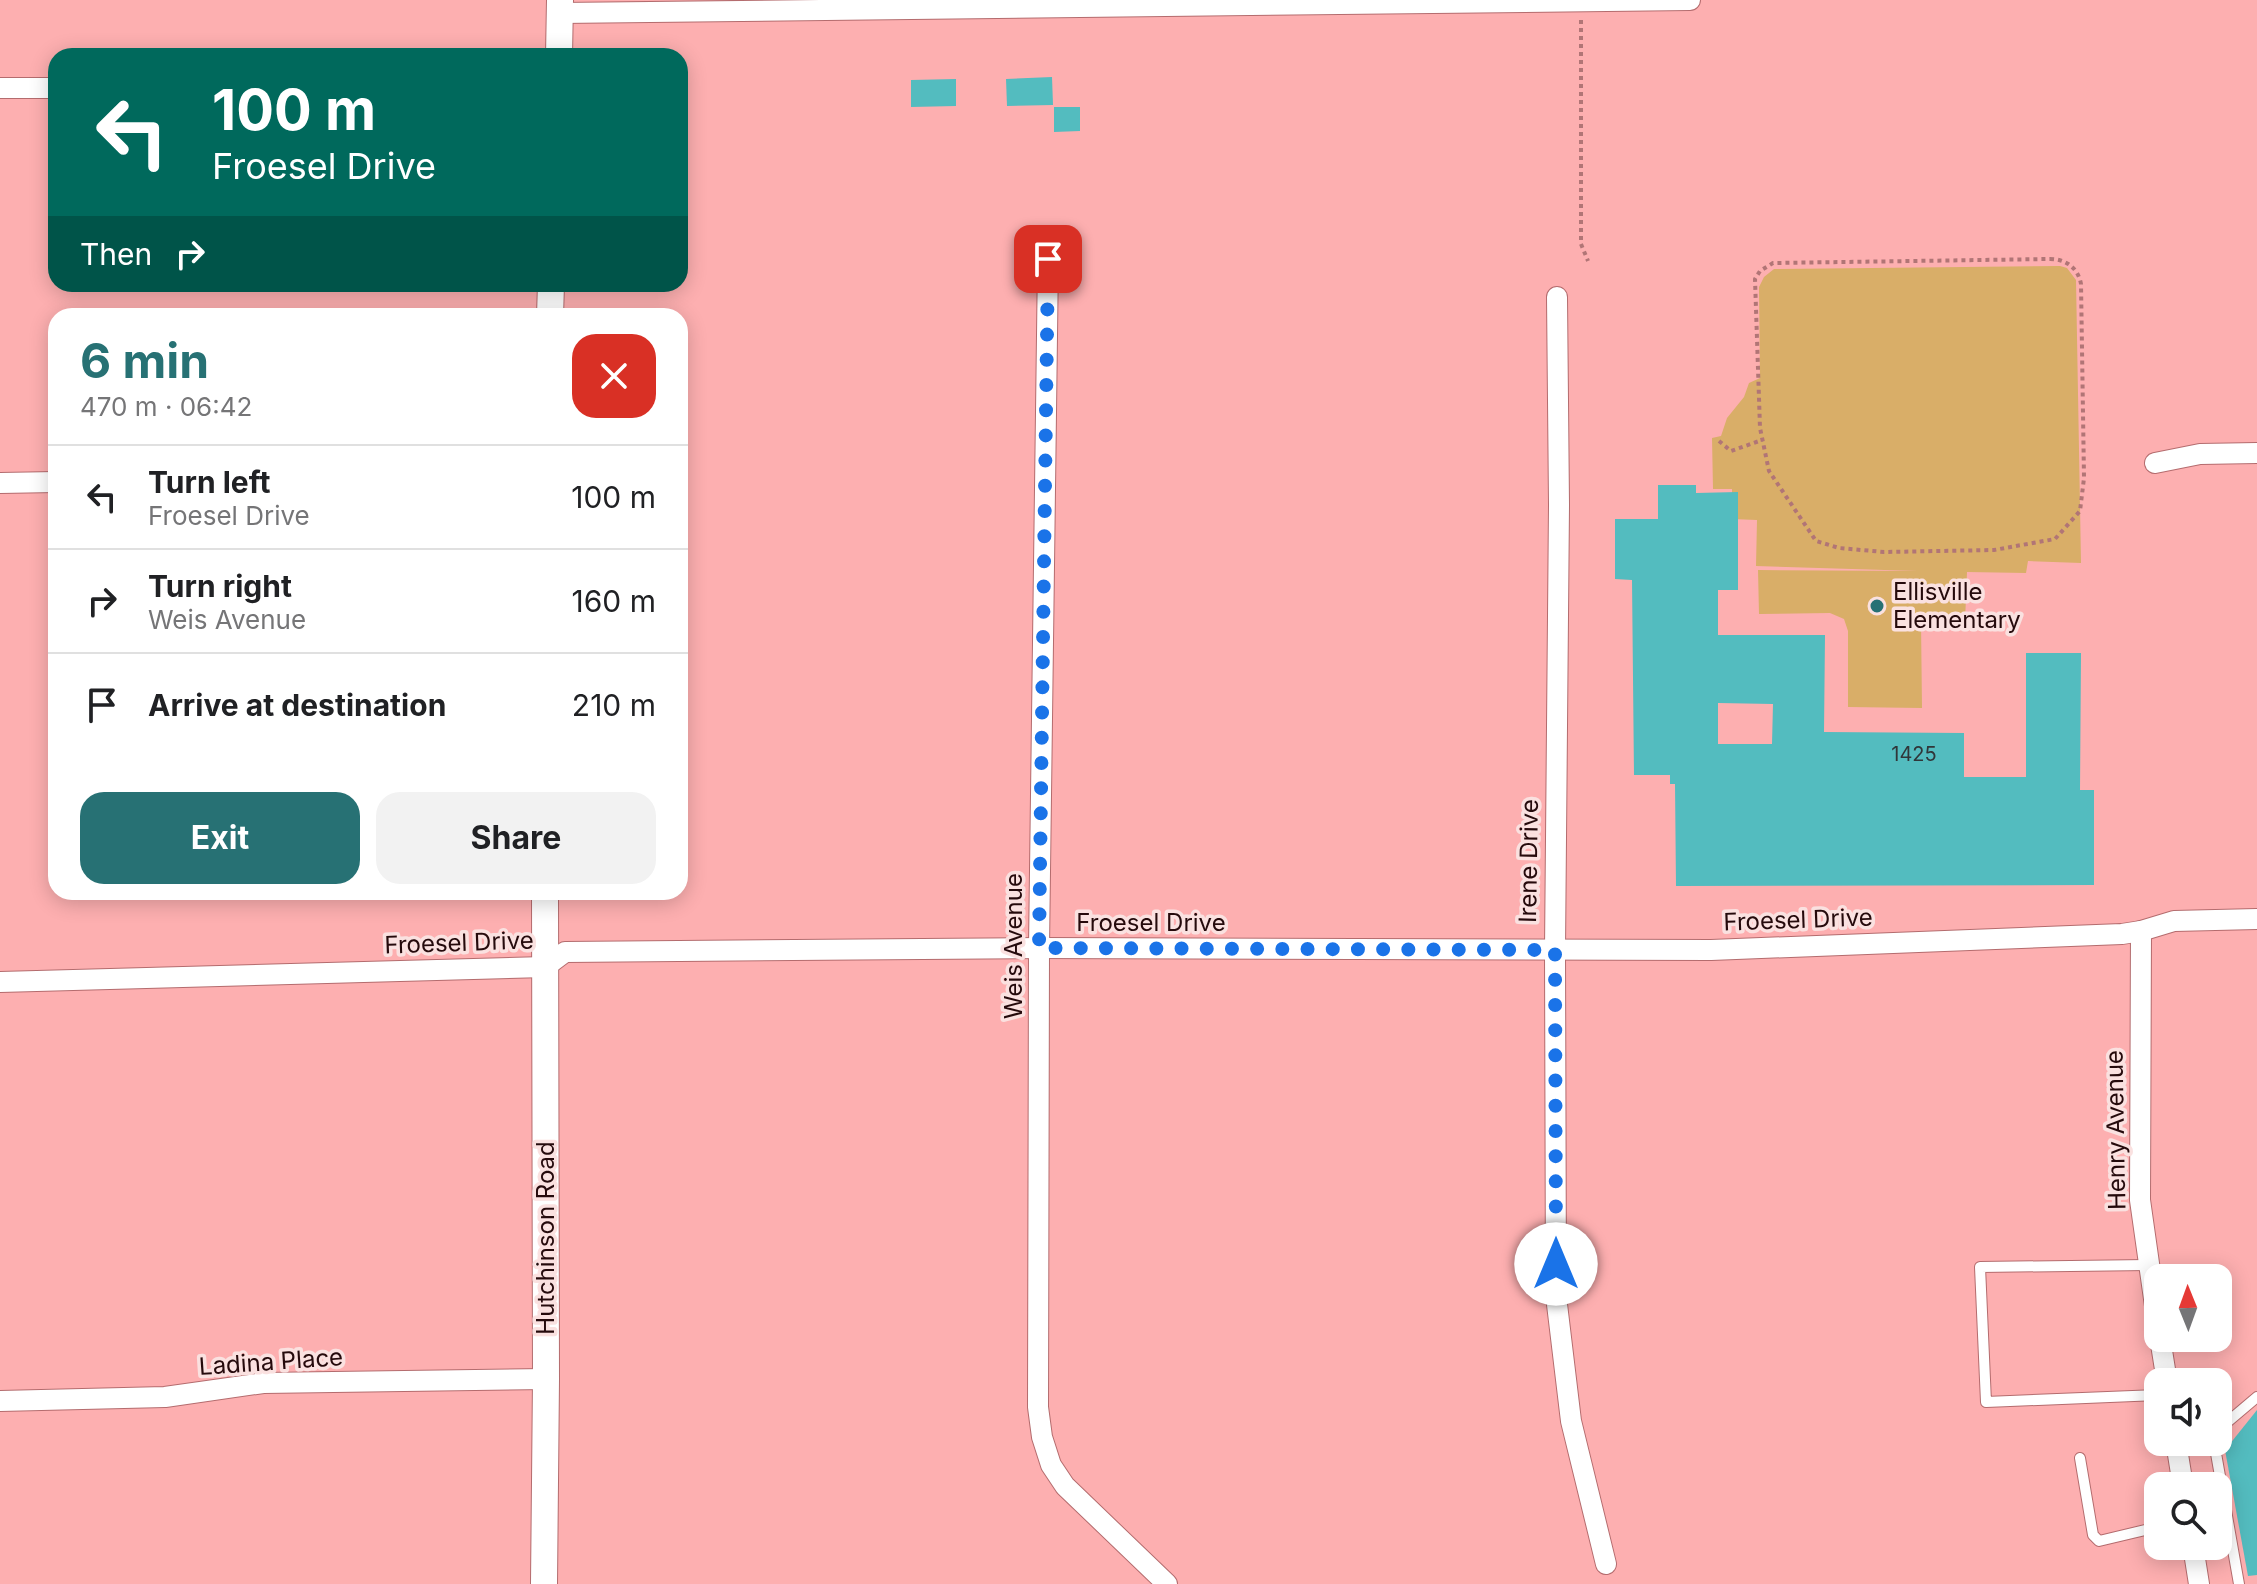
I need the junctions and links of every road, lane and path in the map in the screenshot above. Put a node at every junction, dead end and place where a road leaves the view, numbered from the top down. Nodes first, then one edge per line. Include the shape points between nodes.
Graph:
1 (1690, 0) edge
2 (560, 7) edge
3 (1581, 14) dead end
4 (559, 48) edge
5 (0, 88) edge
6 (48, 88) edge
7 (1048, 259) dead end
8 (1588, 261) dead end
9 (1557, 297) dead end
10 (1762, 440) junction
11 (1719, 441) dead end
12 (2257, 453) edge
13 (2155, 463) dead end
14 (48, 482) edge
15 (0, 483) edge
16 (545, 900) edge
17 (2257, 919) edge
18 (2141, 931) junction
19 (1039, 948) junction
20 (1555, 950) junction
21 (545, 967) junction
22 (0, 982) edge
23 (2148, 1264) edge
24 (2144, 1265) edge
25 (546, 1379) junction
26 (2144, 1396) edge
27 (2257, 1397) edge
28 (0, 1401) edge
29 (2232, 1418) edge
30 (2216, 1456) edge
31 (2080, 1458) dead end
32 (2144, 1530) edge
33 (2195, 1560) edge
34 (1606, 1564) dead end
35 (544, 1584) edge
36 (1167, 1584) edge
37 (2199, 1584) edge
38 (2239, 1584) edge

1 - 2 street
2 - 4 street
3 - 8 path via 1581,244
5 - 6 street
7 - 19 street, Weis Avenue
9 - 20 street, Irene Drive
10 - 10 path via 1769,471 1816,541 1884,552 1994,550 2055,539 2080,511 2084,478 2079,274 2062,259 1773,263 1755,279
10 - 11 path via 1731,451
12 - 13 street via 2200,454
14 - 15 street
16 - 21 street, Hutchinson Road
17 - 18 street, Froesel Drive via 2174,921
18 - 20 street, Froesel Drive via 1711,950
18 - 23 street, Henry Avenue via 2140,1200
19 - 20 street, Froesel Drive
19 - 21 street, Froesel Drive via 565,952
19 - 36 street, Weis Avenue via 1042,1437 1065,1486
20 - 34 street, Irene Drive via 1556,1296 1571,1421
21 - 22 street, Froesel Drive
21 - 25 street, Hutchinson Road
24 - 26 lane via 1980,1267 1986,1402
25 - 28 street, Ladina Place via 263,1383 165,1397
25 - 35 street, Hutchinson Road
27 - 29 lane
30 - 38 lane
31 - 32 lane via 2093,1535 2099,1541
33 - 37 street

